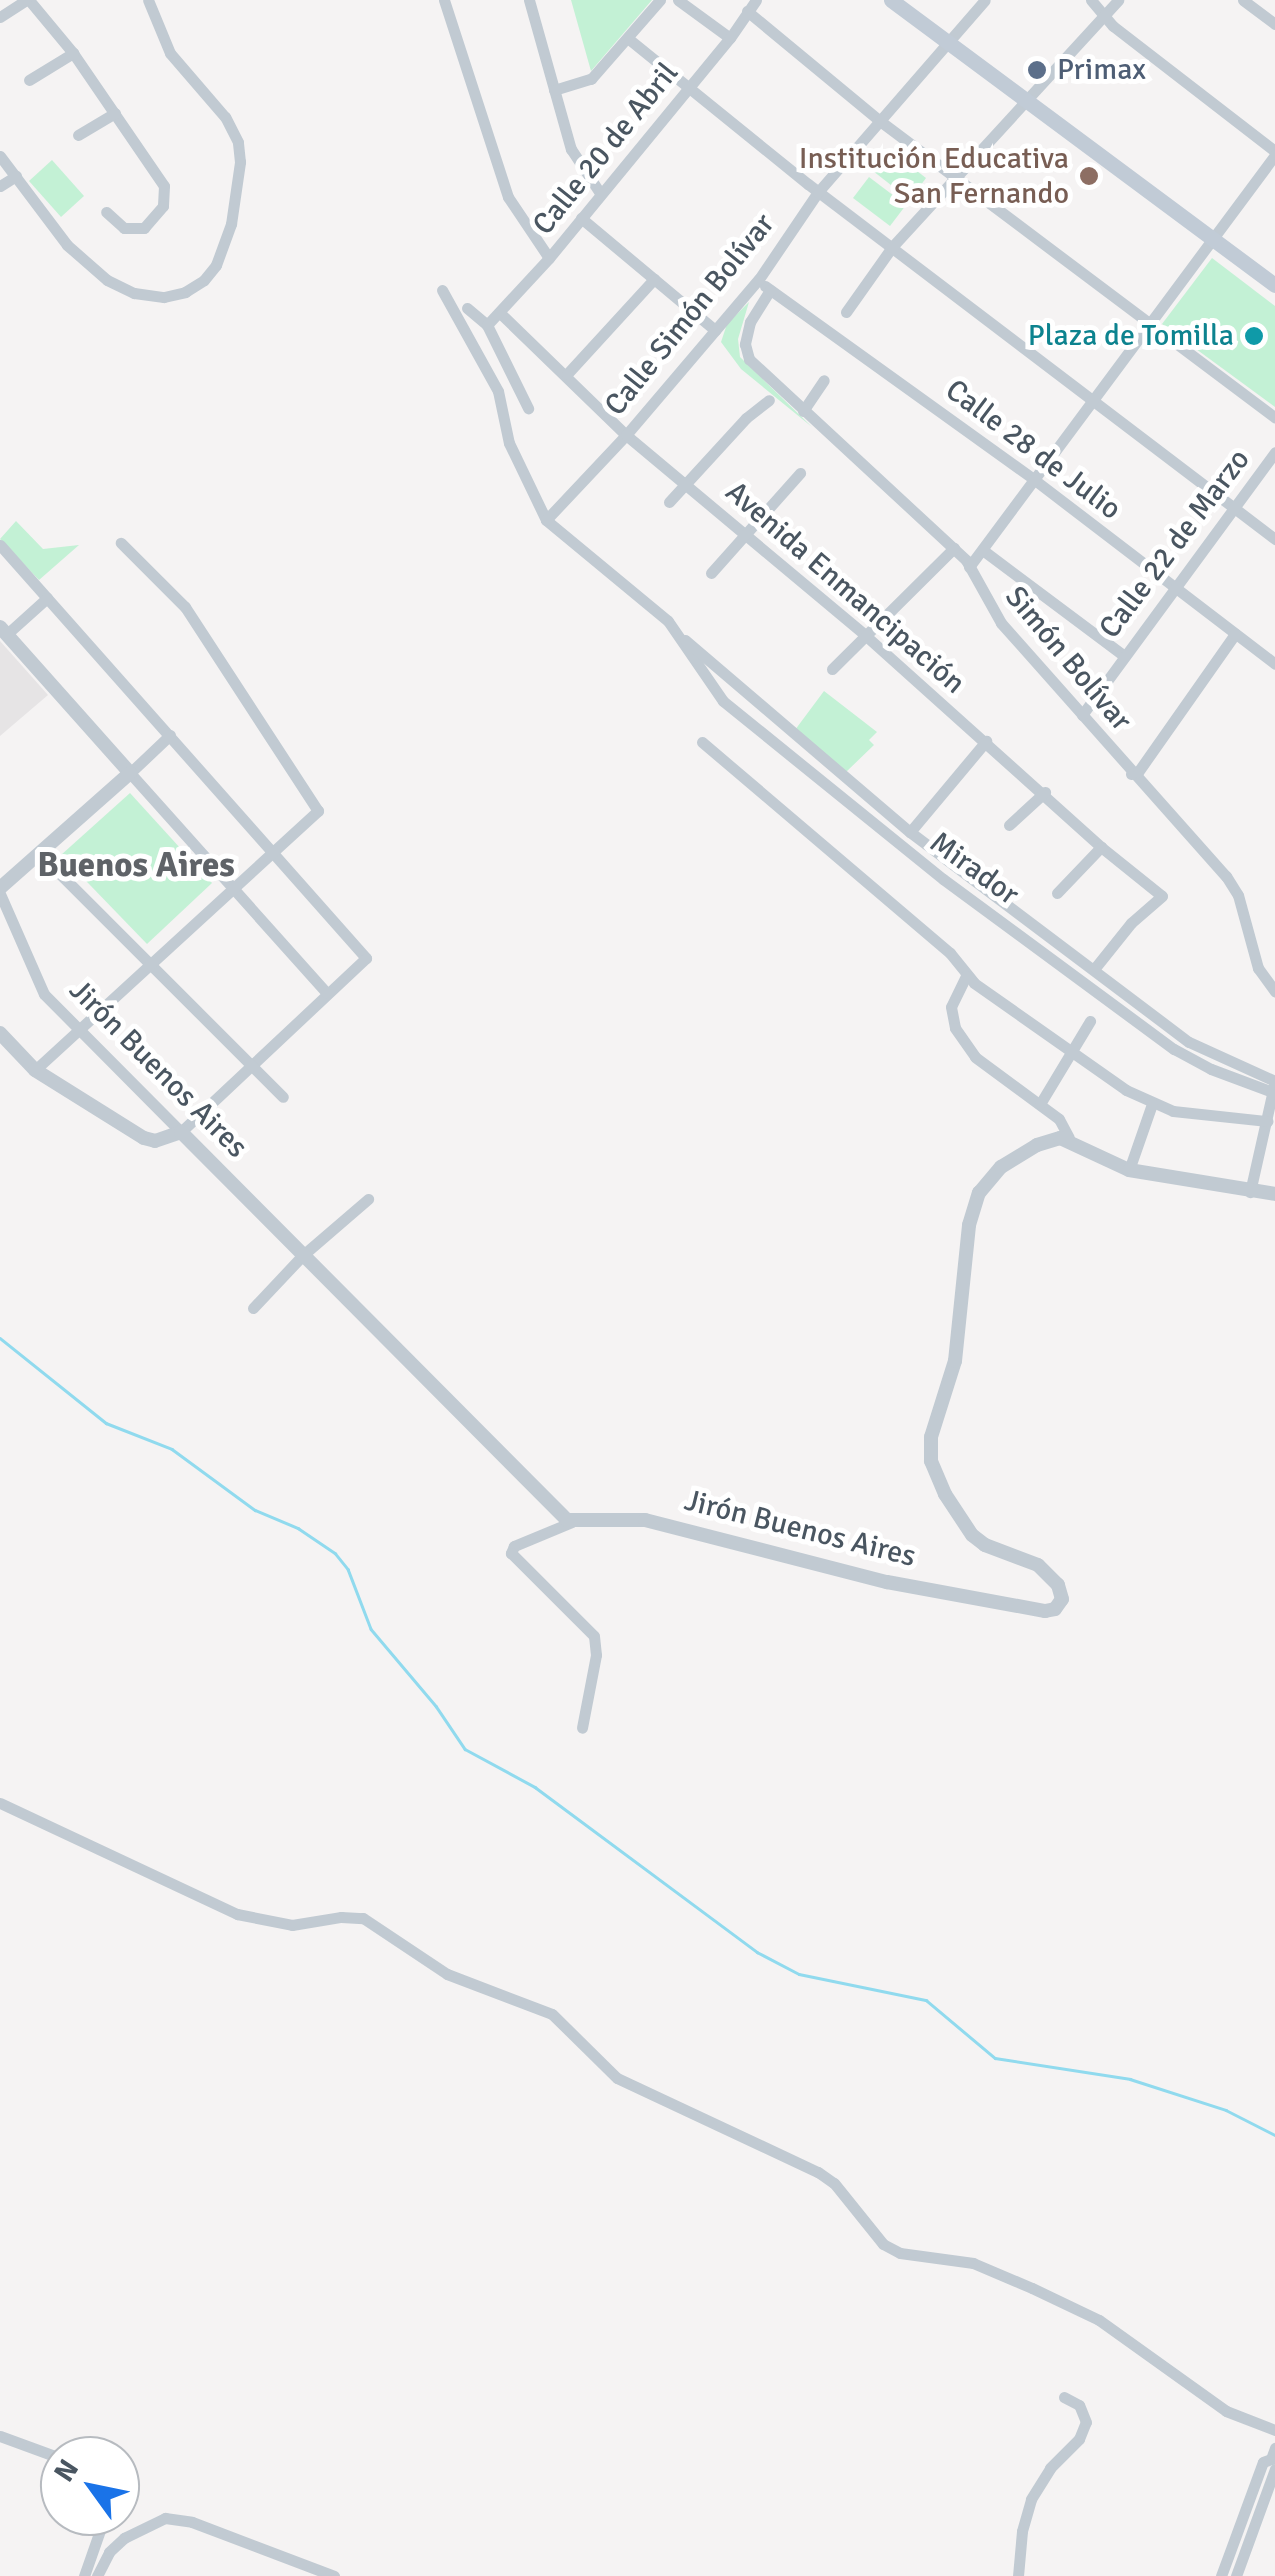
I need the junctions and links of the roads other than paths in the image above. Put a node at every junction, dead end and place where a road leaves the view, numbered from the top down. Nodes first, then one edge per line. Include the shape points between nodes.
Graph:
1 (28, 0) edge
2 (148, 0) edge
3 (444, 0) edge
4 (529, 0) edge
5 (660, 0) edge
6 (678, 0) edge
7 (756, 0) edge
8 (891, 0) edge
9 (985, 0) edge
10 (1091, 0) edge
11 (1118, 0) edge
12 (1243, 0) edge
13 (747, 11) junction
14 (0, 16) edge
15 (1104, 18) junction
16 (1275, 24) edge
17 (730, 38) junction
18 (630, 40) junction
19 (948, 43) junction
20 (74, 54) junction
21 (29, 80) dead end
22 (690, 86) junction
23 (554, 90) junction
24 (1026, 102) junction
25 (115, 113) junction
26 (880, 122) junction
27 (78, 135) dead end
28 (1275, 153) edge
29 (0, 156) edge
30 (16, 176) junction
31 (957, 179) junction
32 (0, 186) edge
33 (818, 192) junction
34 (600, 193) junction
35 (106, 212) dead end
36 (581, 218) junction
37 (1212, 238) junction
38 (892, 247) junction
39 (548, 258) junction
40 (760, 278) junction
41 (654, 279) junction
42 (1275, 285) edge
43 (442, 290) dead end
44 (770, 290) junction
45 (467, 308) dead end
46 (846, 312) dead end
47 (500, 313) junction
48 (1149, 324) junction
49 (487, 325) junction
50 (715, 330) junction
51 (567, 374) junction
52 (824, 380) dead end
53 (769, 400) dead end
54 (1090, 400) junction
55 (528, 408) dead end
56 (803, 411) junction
57 (1275, 418) edge
58 (626, 436) junction
59 (1275, 452) edge
60 (800, 473) dead end
61 (1036, 481) junction
62 (686, 486) junction
63 (668, 502) dead end
64 (1232, 506) junction
65 (546, 520) junction
66 (748, 535) junction
67 (1275, 538) edge
68 (121, 543) dead end
69 (0, 546) edge
70 (954, 548) junction
71 (984, 551) junction
72 (969, 567) junction
73 (711, 573) dead end
74 (1173, 588) junction
75 (46, 598) junction
76 (3, 630) edge
77 (1235, 634) junction
78 (866, 636) junction
79 (682, 637) junction
80 (1123, 655) junction
81 (1275, 664) edge
82 (832, 669) dead end
83 (1082, 715) junction
84 (170, 735) junction
85 (986, 741) junction
86 (702, 742) dead end
87 (130, 773) junction
88 (1131, 774) junction
89 (1045, 792) junction
90 (1009, 825) dead end
91 (910, 832) junction
92 (1101, 848) junction
93 (272, 849) junction
94 (41, 855) junction
95 (232, 886) junction
96 (0, 891) edge
97 (1056, 893) dead end
98 (148, 962) junction
99 (1095, 968) junction
100 (966, 976) junction
101 (326, 992) junction
102 (1275, 992) edge
103 (1090, 1021) dead end
104 (77, 1028) junction
105 (0, 1032) edge
106 (1070, 1052) junction
107 (254, 1068) junction
108 (35, 1070) junction
109 (1274, 1088) edge
110 (283, 1097) dead end
111 (1040, 1104) junction
112 (1152, 1104) junction
113 (1267, 1120) junction
114 (181, 1132) junction
115 (1069, 1138) junction
116 (1129, 1170) junction
117 (1250, 1192) junction
118 (1275, 1194) edge
119 (368, 1199) dead end
120 (303, 1255) junction
121 (253, 1308) dead end
122 (572, 1522) junction
123 (582, 1728) dead end
124 (0, 1803) edge
125 (1064, 2396) dead end
126 (1275, 2430) edge
127 (0, 2436) edge
128 (40, 2451) edge
129 (1274, 2460) edge
130 (99, 2536) edge
131 (84, 2576) edge
132 (97, 2576) edge
133 (334, 2576) edge
134 (1018, 2576) edge
135 (1221, 2576) edge
136 (1236, 2576) edge

1 - 14 street
1 - 20 street
2 - 30 street via 170,53 238,142 232,224 212,272 170,297 116,285 67,245
3 - 39 street via 508,198
4 - 23 street
5 - 18 street
6 - 17 street
7 - 13 street, Calle 20 de Abril
8 - 19 main road
9 - 19 street, Calle Simón Bolívar
10 - 15 street
11 - 15 street
12 - 16 street
13 - 17 street, Calle 20 de Abril
13 - 26 street
15 - 24 street
15 - 28 street
17 - 22 street, Calle 20 de Abril
18 - 22 street
18 - 23 street via 591,79
19 - 24 main road
19 - 26 street, Calle Simón Bolívar
20 - 21 street
20 - 25 street
22 - 33 street
22 - 34 street, Calle 20 de Abril
23 - 34 street via 571,149
24 - 31 street
24 - 37 main road
25 - 27 street
25 - 35 street via 156,172 165,197 158,215 138,230 124,228
26 - 31 street
26 - 33 street, Calle Simón Bolívar
28 - 37 street
29 - 30 street
30 - 32 street
31 - 38 street
31 - 48 street
33 - 38 street
33 - 40 street, Calle Simón Bolívar
34 - 36 street, Calle 20 de Abril
36 - 39 street, Calle 20 de Abril
36 - 41 street
37 - 42 main road
37 - 48 street
38 - 46 street
38 - 54 street
39 - 47 street, Calle 20 de Abril
40 - 44 street, Calle 28 de Julio
40 - 50 street, Calle Simón Bolívar
41 - 50 street
41 - 51 street
43 - 65 street, Mirador via 498,391 509,443
44 - 56 street, Simón Bolívar via 750,322 746,352
44 - 61 street, Calle 28 de Julio
45 - 49 street
47 - 49 street, Calle 20 de Abril
47 - 51 street, Avenida Enmancipación
48 - 54 street
48 - 57 street
49 - 55 street
50 - 58 street, Calle Simón Bolívar
51 - 58 street, Avenida Enmancipación
52 - 56 street
53 - 62 street
54 - 61 street
54 - 64 street
56 - 70 street, Simón Bolívar
58 - 62 street, Avenida Enmancipación
58 - 65 street, Calle Simón Bolívar
59 - 64 street, Calle 22 de Marzo
60 - 66 street
61 - 71 street
61 - 74 street, Calle 28 de Julio
62 - 63 street
62 - 66 street, Avenida Enmancipación
64 - 67 street
64 - 74 street, Calle 22 de Marzo
65 - 79 street, Mirador
66 - 73 street
66 - 78 street, Avenida Enmancipación
68 - 93 street via 185,608 318,811
69 - 75 street
70 - 72 street, Simón Bolívar
70 - 78 street
71 - 72 street
71 - 80 street
72 - 83 street, Simón Bolívar via 1000,623
74 - 77 street, Calle 28 de Julio
74 - 80 street, Calle 22 de Marzo
75 - 76 street
75 - 84 street
76 - 87 street
77 - 81 street, Calle 28 de Julio
77 - 88 street
78 - 82 street
78 - 85 street, Avenida Enmancipación
79 - 91 street, Mirador
79 - 109 street, Mirador via 723,701 943,879 1174,1048 1212,1070
80 - 83 street, Calle 22 de Marzo
83 - 88 street, Simón Bolívar
84 - 87 street
84 - 93 street
85 - 89 street, Avenida Enmancipación
85 - 91 street
86 - 100 street via 950,953
87 - 94 street
87 - 95 street
88 - 102 street, Simón Bolívar via 1226,876 1238,895 1258,968
89 - 90 street
89 - 92 street, Avenida Enmancipación
91 - 99 street, Mirador
92 - 97 street
92 - 99 street, Avenida Enmancipación via 1162,896 1130,923
93 - 95 street
93 - 101 street via 366,958
94 - 96 street
94 - 98 street
95 - 98 street
95 - 101 street
96 - 104 street, Jirón Buenos Aires via 44,994
98 - 104 street
98 - 107 street
99 - 109 street, Mirador via 1198,1048
100 - 106 street
100 - 111 street via 950,1006 955,1028 975,1057
101 - 107 street
103 - 106 street
104 - 108 street
104 - 114 street, Jirón Buenos Aires
105 - 108 street
106 - 111 street
106 - 112 street
107 - 110 street
107 - 114 street
108 - 114 street via 150,1141
109 - 113 street
111 - 115 street via 1059,1118
112 - 113 street
112 - 116 street
113 - 117 street
114 - 120 street, Jirón Buenos Aires
115 - 116 street
115 - 122 street, Jirón Buenos Aires via 1017,1156 976,1200 955,1362 930,1449 938,1482 972,1535 1047,1572 1062,1592 1055,1609 904,1585 644,1520
116 - 117 street
117 - 118 street
119 - 120 street
120 - 121 street
120 - 122 street, Jirón Buenos Aires
122 - 123 street via 514,1546 512,1553 594,1636
124 - 126 street via 238,1914 292,1925 364,1918 447,1974 552,2014 616,2078 818,2172 883,2244 900,2253 973,2263 1032,2288 1099,2320 1226,2411
125 - 134 street via 1080,2405 1086,2422 1032,2499
127 - 128 street
129 - 135 street via 1264,2462
129 - 136 street
130 - 131 street
132 - 133 street via 124,2538 165,2518

